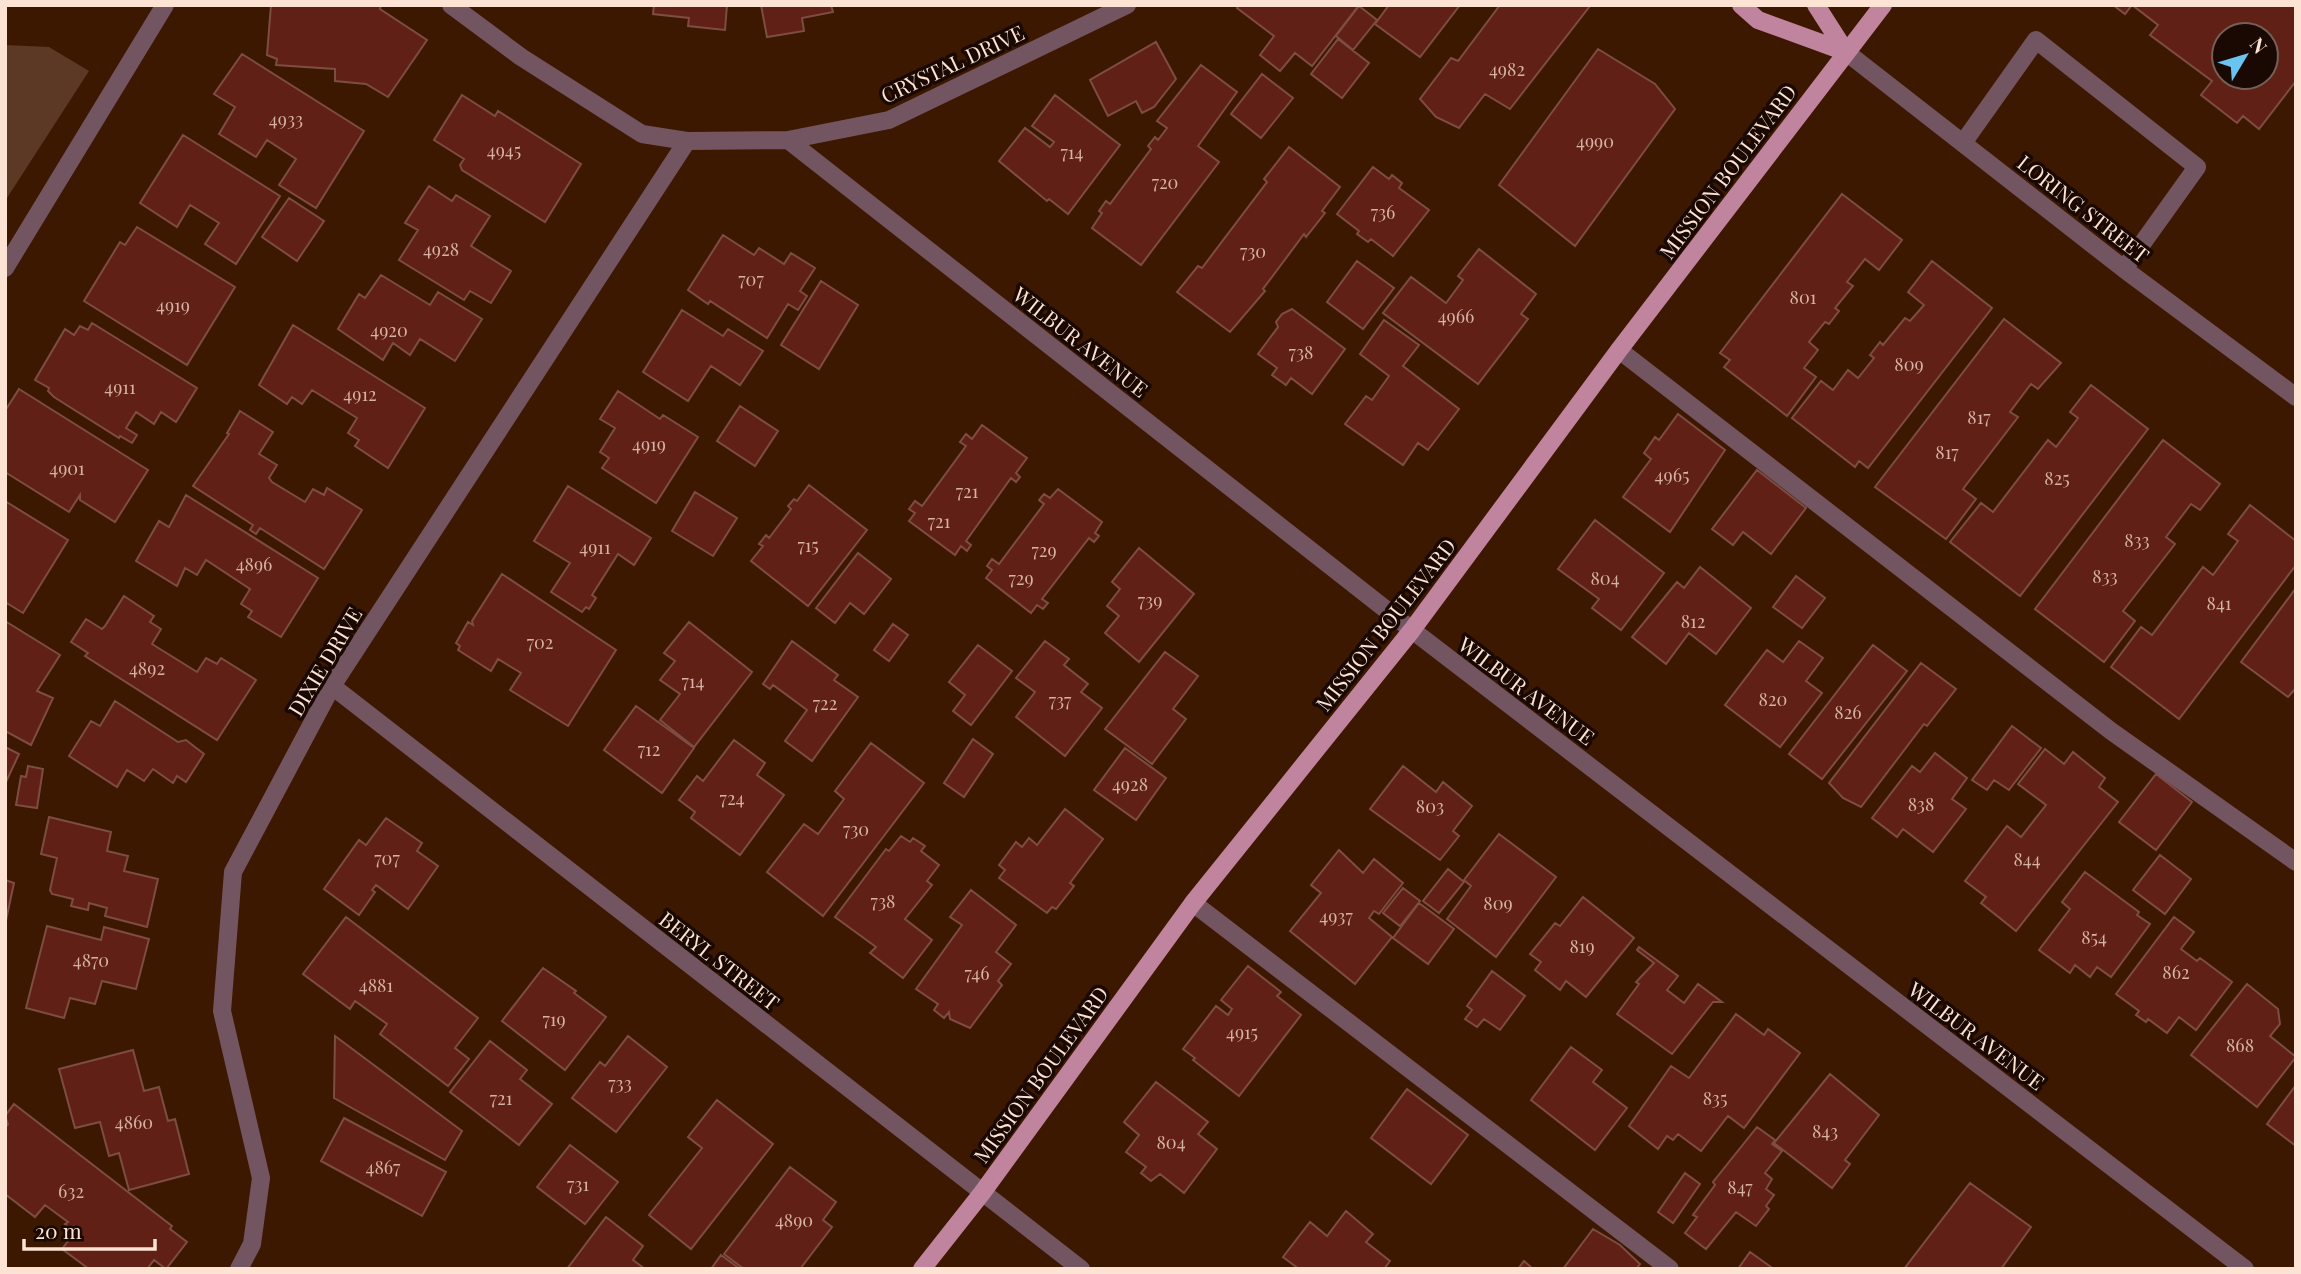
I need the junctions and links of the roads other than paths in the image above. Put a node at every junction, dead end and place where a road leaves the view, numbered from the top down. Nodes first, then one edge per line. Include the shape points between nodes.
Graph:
1 (164, 5) edge
2 (451, 5) edge
3 (1127, 5) edge
4 (1741, 5) edge
5 (1816, 5) edge
6 (1884, 5) edge
7 (1846, 52) junction
8 (788, 140) junction
9 (687, 141) junction
10 (1963, 143) junction
11 (5, 268) edge
12 (2124, 269) junction
13 (1619, 349) junction
14 (2296, 397) edge
15 (1412, 631) junction
16 (332, 686) junction
17 (2296, 862) edge
18 (1193, 903) junction
19 (982, 1193) junction
20 (239, 1269) edge
21 (922, 1269) edge
22 (1081, 1269) edge
23 (1670, 1269) edge
24 (2245, 1269) edge

1 - 11 street
2 - 9 street, CRYSTAL DRIVE via 521,57 642,134
3 - 8 street, CRYSTAL DRIVE via 889,120
4 - 7 main road via 1758,20
5 - 7 main road
6 - 7 main road, MISSION BOULEVARD
7 - 10 street, LORING STREET
7 - 13 main road, MISSION BOULEVARD
8 - 9 street, CRYSTAL DRIVE
8 - 15 street, WILBUR AVENUE
9 - 16 street, DIXIE DRIVE
10 - 12 street, LORING STREET
10 - 12 street via 2036,40 2197,167
12 - 14 street, LORING STREET
13 - 15 main road, MISSION BOULEVARD
13 - 17 street via 2111,731
15 - 18 main road, MISSION BOULEVARD
15 - 24 street, WILBUR AVENUE
16 - 19 street, BERYL STREET
16 - 20 street, DIXIE DRIVE via 233,872 222,1011 261,1178 252,1244
18 - 19 main road, MISSION BOULEVARD
18 - 23 street
19 - 21 main road, MISSION BOULEVARD
19 - 22 street, BERYL STREET

